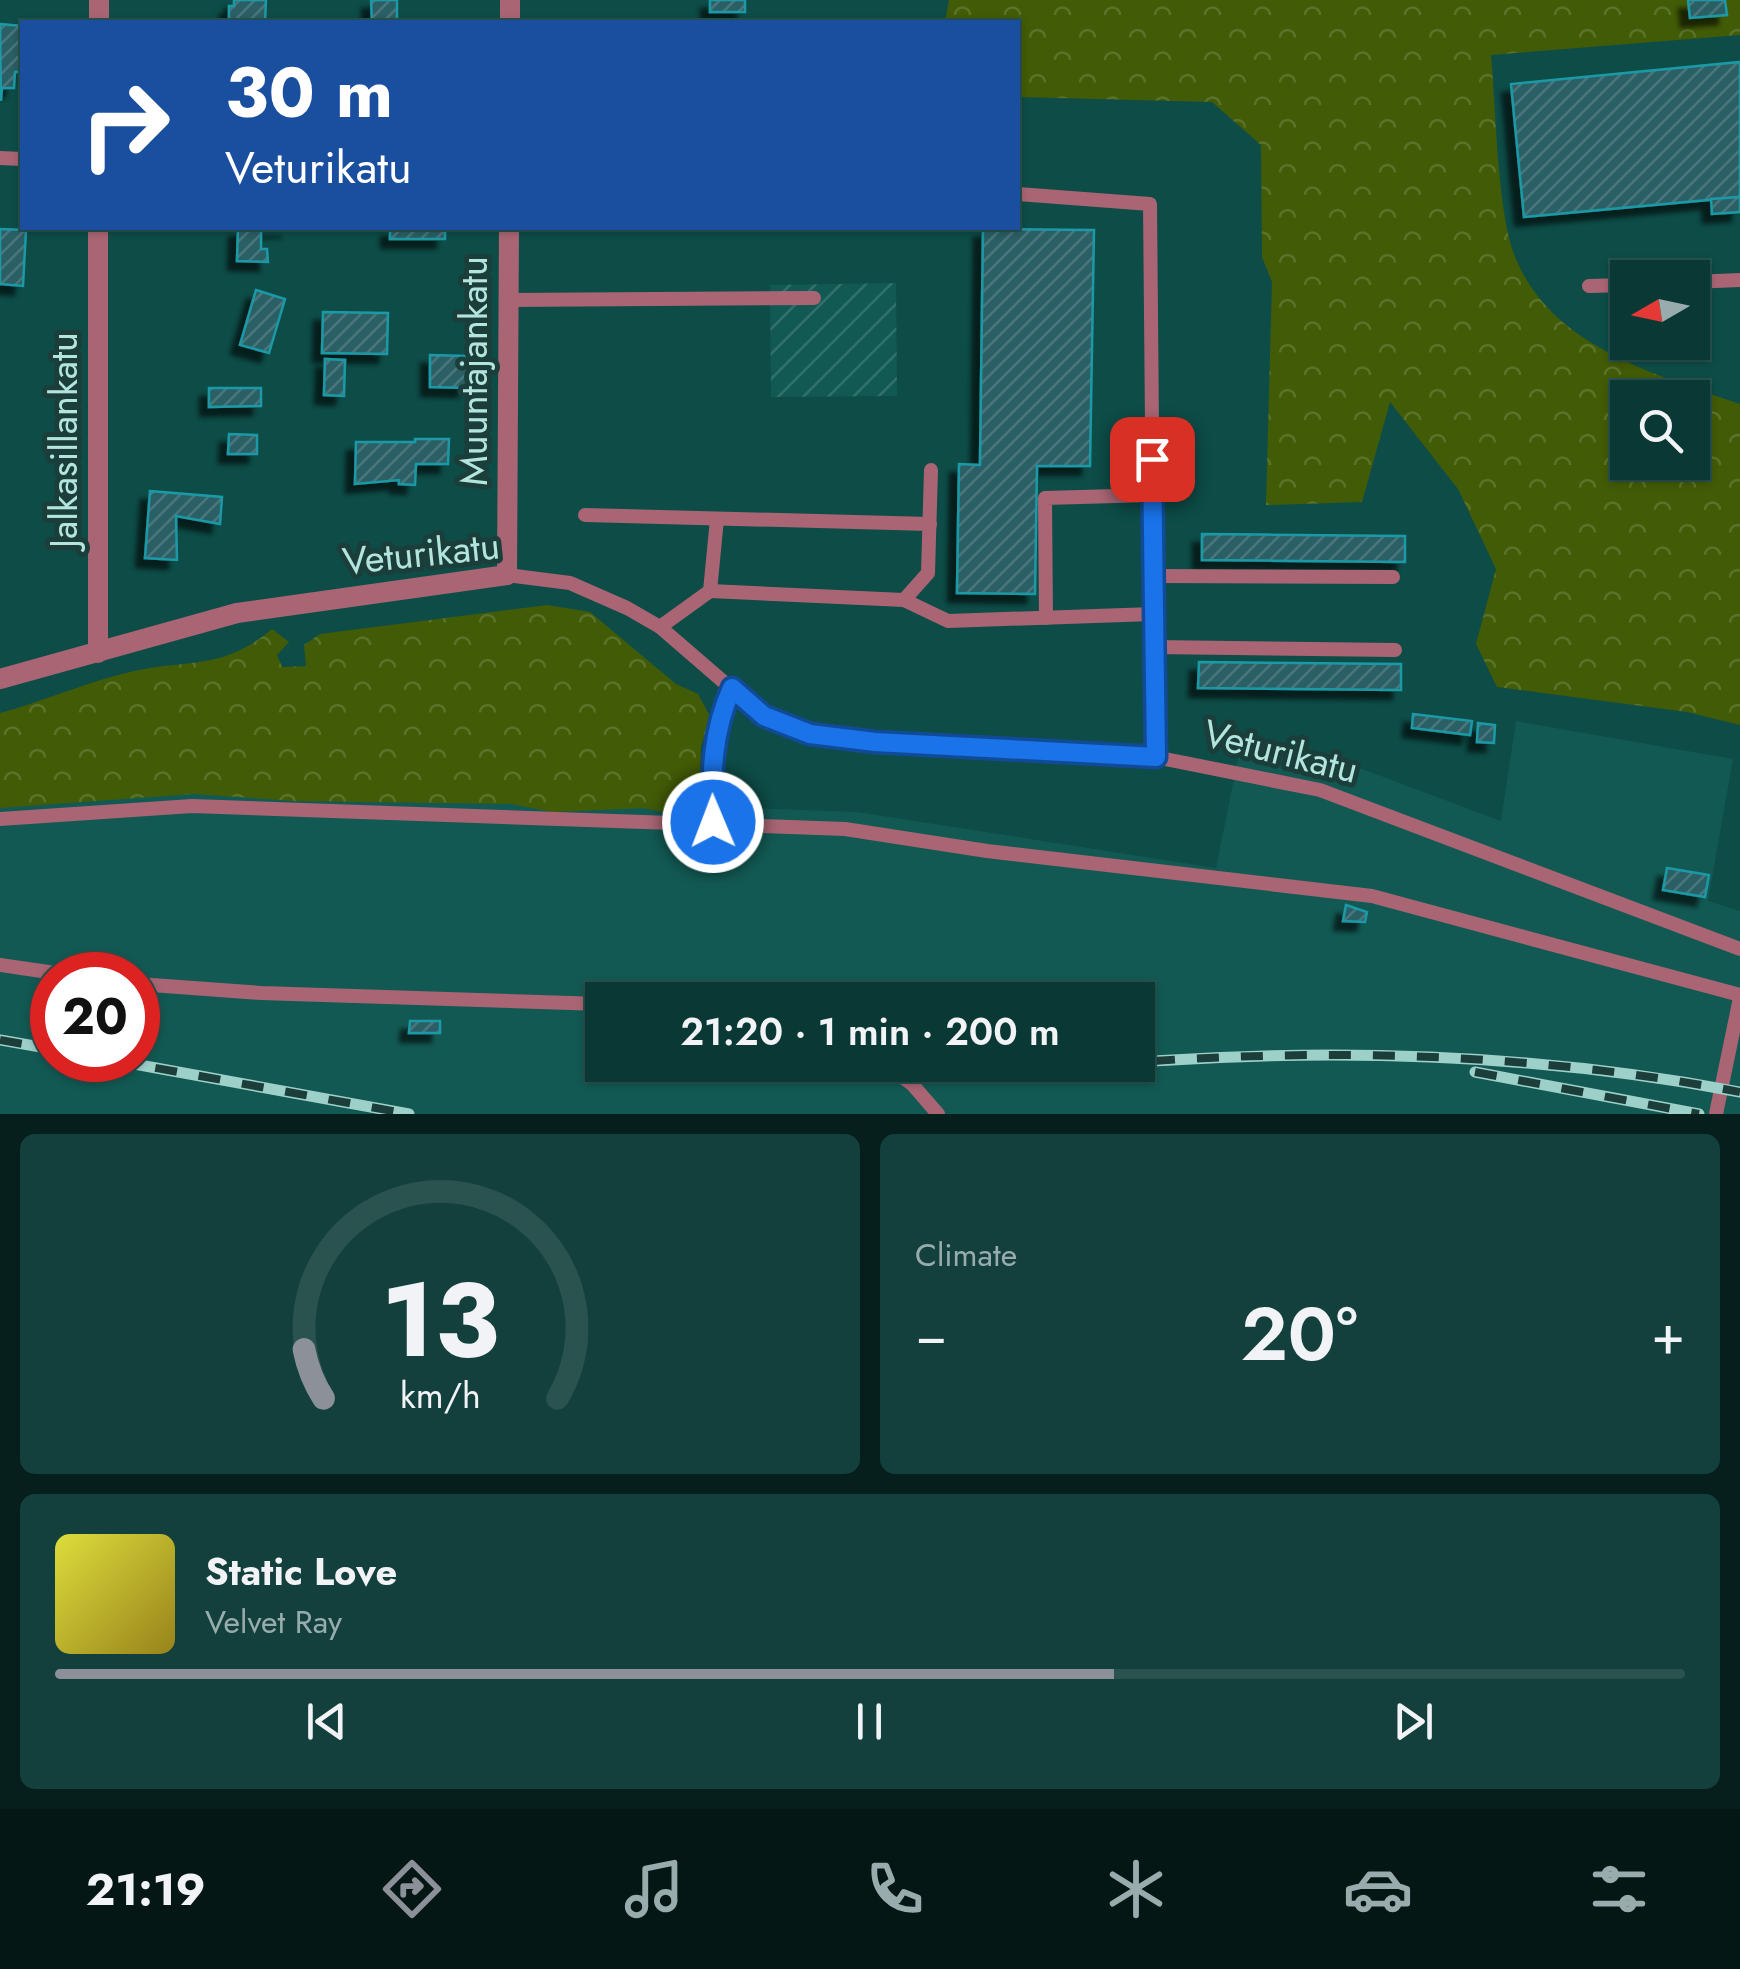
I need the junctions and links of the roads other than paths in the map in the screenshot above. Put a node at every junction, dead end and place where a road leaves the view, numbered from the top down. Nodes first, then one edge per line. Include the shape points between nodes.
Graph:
1 (1020, 194) edge
2 (98, 230) edge
3 (509, 230) edge
4 (1740, 280) edge
5 (1710, 281) edge
6 (1610, 285) edge
7 (1589, 286) dead end
8 (814, 298) dead end
9 (508, 300) junction
10 (932, 470) dead end
11 (1152, 496) junction
12 (585, 515) dead end
13 (716, 519) junction
14 (930, 524) junction
15 (507, 575) junction
16 (1153, 576) junction
17 (1393, 577) dead end
18 (710, 591) junction
19 (904, 600) junction
20 (1153, 614) junction
21 (1046, 618) junction
22 (660, 627) junction
23 (1154, 647) junction
24 (1395, 650) dead end
25 (98, 653) junction
26 (0, 679) edge
27 (732, 688) junction
28 (1156, 757) junction
29 (0, 819) edge
30 (713, 822) junction
31 (1740, 949) edge
32 (0, 965) edge
33 (30, 969) edge
34 (160, 986) edge
35 (1740, 997) edge
36 (585, 1003) edge
37 (909, 1082) edge
38 (938, 1114) edge
39 (1716, 1114) edge

1 - 11 lane via 1150,204
2 - 25 street, Jalkasillankatu
3 - 9 street, Muuntajankatu
4 - 5 lane
6 - 7 lane
8 - 9 lane
9 - 15 street, Muuntajankatu
10 - 14 lane
11 - 16 lane
11 - 21 lane via 1046,498
12 - 13 lane
13 - 14 lane
13 - 18 lane
14 - 19 lane via 928,573
15 - 22 lane, Veturikatu via 570,583
15 - 25 street, Veturikatu via 237,613
16 - 17 lane
16 - 20 lane
18 - 19 lane
18 - 22 lane
19 - 21 lane via 948,621
20 - 21 lane
20 - 23 lane
22 - 27 lane, Veturikatu
23 - 24 lane
23 - 28 lane
25 - 26 street, Veturikatu
27 - 28 lane, Veturikatu via 764,716 810,734
27 - 30 lane via 714,748
28 - 31 lane, Veturikatu via 1320,790
29 - 30 lane via 192,806
30 - 35 lane via 844,829 1372,896
32 - 33 lane
34 - 36 lane
35 - 39 lane
37 - 38 lane

